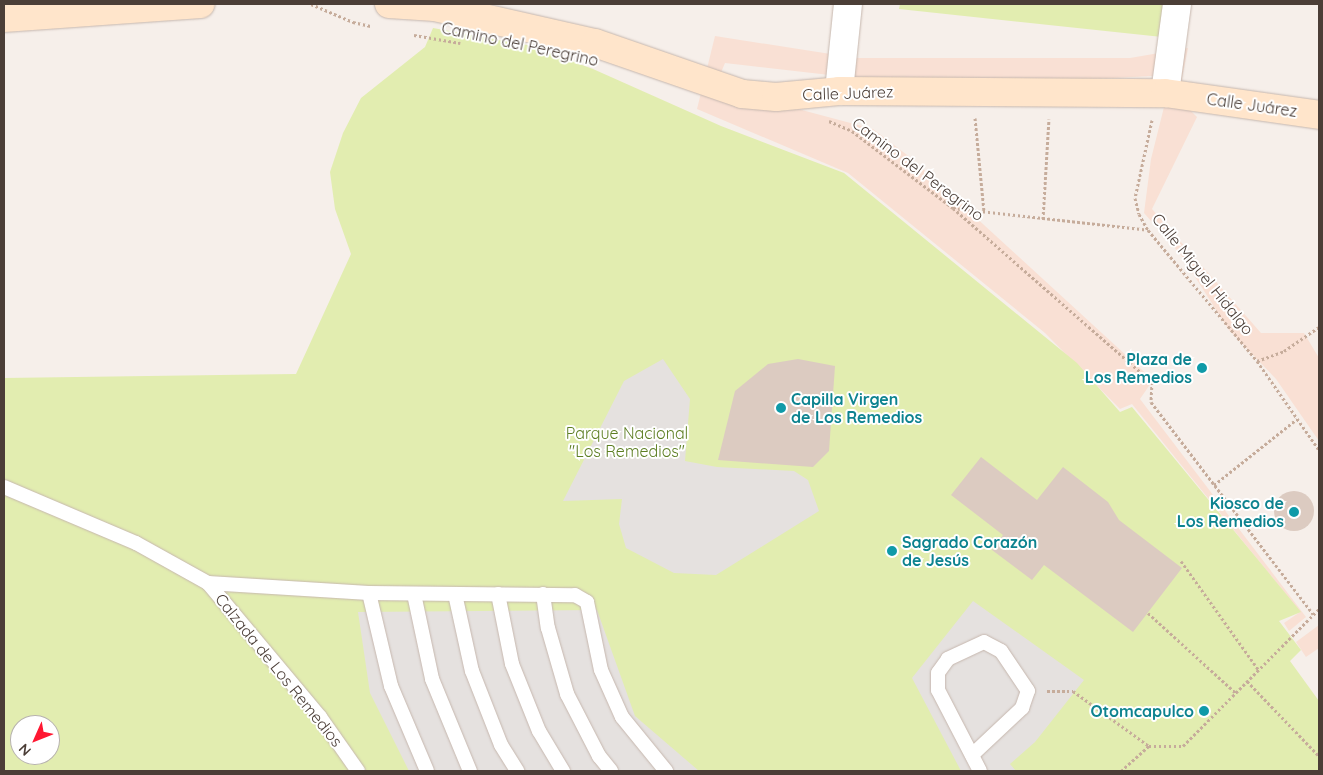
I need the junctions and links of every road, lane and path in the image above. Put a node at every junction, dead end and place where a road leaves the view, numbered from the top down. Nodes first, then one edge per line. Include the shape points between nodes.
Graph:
1 (201, 4) edge
2 (311, 4) edge
3 (848, 4) edge
4 (1177, 4) edge
5 (384, 16) edge
6 (4, 18) edge
7 (405, 34) dead end
8 (463, 44) dead end
9 (839, 91) junction
10 (972, 92) junction
11 (1051, 92) junction
12 (1162, 93) junction
13 (1319, 115) edge
14 (822, 118) dead end
15 (953, 208) junction
16 (984, 212) junction
17 (1043, 219) junction
18 (1148, 230) junction
19 (1319, 327) edge
20 (1257, 361) junction
21 (1297, 419) junction
22 (1319, 450) edge
23 (1214, 484) junction
24 (4, 487) edge
25 (1181, 561) dead end
26 (208, 583) junction
27 (369, 593) junction
28 (414, 594) junction
29 (455, 594) junction
30 (498, 594) junction
31 (543, 594) junction
32 (1319, 609) edge
33 (1148, 613) dead end
34 (1313, 614) junction
35 (1258, 668) junction
36 (1247, 681) junction
37 (1028, 691) junction
38 (1236, 693) junction
39 (1149, 746) junction
40 (972, 755) junction
41 (1319, 756) edge
42 (358, 771) edge
43 (427, 771) edge
44 (470, 771) edge
45 (517, 771) edge
46 (563, 771) edge
47 (611, 771) edge
48 (666, 771) edge
49 (980, 771) edge
50 (1121, 771) edge

1 - 6 main road
2 - 5 path via 353,22
3 - 9 street
4 - 12 street
5 - 9 main road, Calle Juárez via 435,7 594,43 742,94 776,97
7 - 8 path, Camino del Peregrino
9 - 10 main road, Calle Juárez
10 - 11 main road, Calle Juárez
10 - 16 path
11 - 12 main road, Calle Juárez
11 - 17 path
12 - 13 main road, Calle Juárez
12 - 18 path, Calle Miguel Hidalgo via 1136,198 1139,214
14 - 15 path, Camino del Peregrino via 852,131
15 - 16 path
15 - 23 path, Camino del Peregrino via 1152,382 1151,402
16 - 17 path
17 - 18 path
18 - 20 path, Calle Miguel Hidalgo
19 - 20 path via 1284,351
20 - 21 path, Calle Miguel Hidalgo
21 - 22 path, Calle Miguel Hidalgo
21 - 23 path
23 - 34 path, Camino del Peregrino
24 - 26 lane, Calzada de Los Remedios via 136,543
25 - 35 path
26 - 27 lane
26 - 42 lane, Calzada de Los Remedios via 320,717
27 - 28 lane
27 - 43 lane via 391,686
28 - 29 lane
28 - 44 lane via 432,679
29 - 30 lane
29 - 45 lane via 472,671 501,745
30 - 31 lane
30 - 46 lane via 512,664 539,731
31 - 47 lane via 548,628 567,694 599,756
31 - 48 lane via 575,595 587,602 601,670 622,717
32 - 34 path
33 - 38 path
34 - 35 path
35 - 36 path
36 - 38 path
36 - 41 path
37 - 39 path via 1073,691
37 - 40 lane via 1022,708
37 - 40 lane via 1001,650 984,642 948,659 938,673 938,690
38 - 39 path via 1183,746
39 - 50 path
40 - 49 lane

